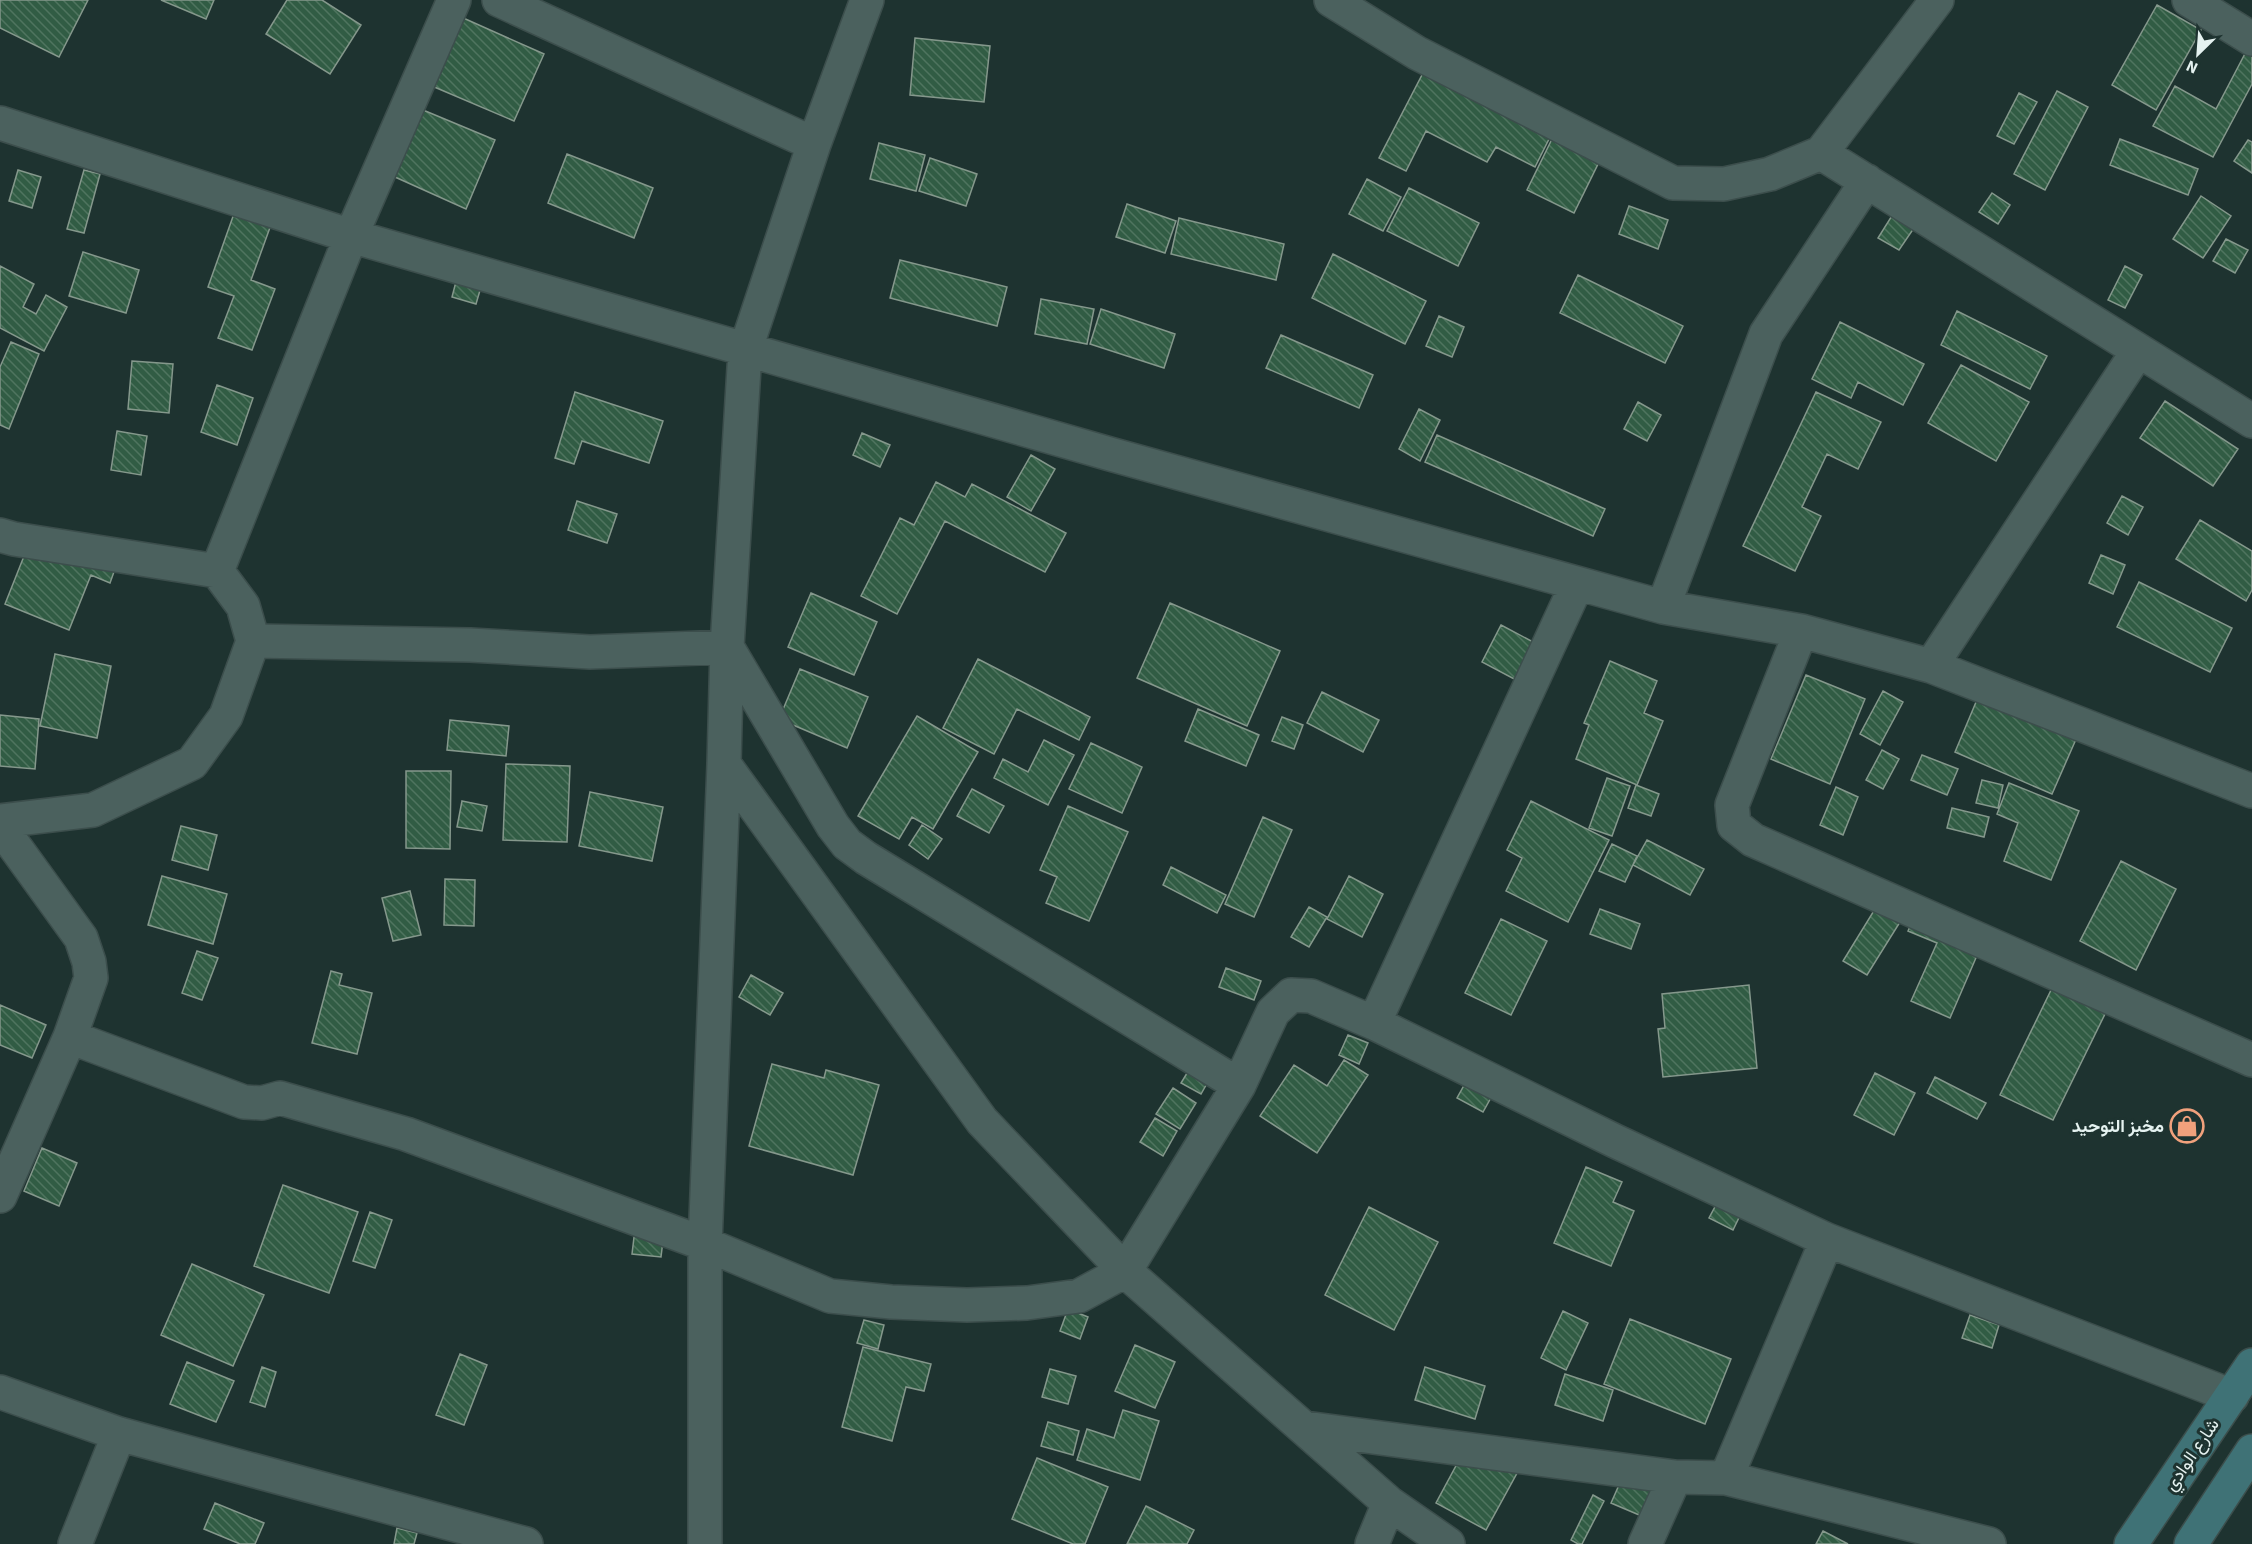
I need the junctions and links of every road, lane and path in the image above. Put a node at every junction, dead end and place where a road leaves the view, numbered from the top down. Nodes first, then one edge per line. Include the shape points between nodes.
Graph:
1 (454, 0) edge
2 (499, 0) edge
3 (867, 0) edge
4 (1331, 0) edge
5 (1937, 0) edge
6 (2189, 0) edge
7 (2252, 39) edge
8 (0, 123) edge
9 (814, 144) junction
10 (1821, 153) junction
11 (1867, 181) junction
12 (351, 236) junction
13 (746, 351) junction
14 (2138, 351) junction
15 (2252, 421) edge
16 (0, 535) edge
17 (217, 571) junction
18 (1577, 584) junction
19 (1663, 607) junction
20 (1801, 631) junction
21 (253, 641) junction
22 (727, 647) junction
23 (1931, 666) junction
24 (724, 764) junction
25 (2252, 791) edge
26 (0, 821) edge
27 (0, 826) edge
28 (1374, 1023) junction
29 (70, 1037) junction
30 (2252, 1060) edge
31 (1239, 1085) junction
32 (0, 1196) edge
33 (1827, 1240) junction
34 (705, 1244) junction
35 (1125, 1271) junction
36 (2252, 1365) edge
37 (0, 1392) edge
38 (2232, 1396) junction
39 (1305, 1428) junction
40 (119, 1434) junction
41 (2252, 1451) edge
42 (1675, 1476) junction
43 (1726, 1478) junction
44 (1389, 1503) junction
45 (75, 1544) edge
46 (526, 1544) edge
47 (705, 1544) edge
48 (1372, 1544) edge
49 (1448, 1544) edge
50 (1645, 1544) edge
51 (1989, 1544) edge
52 (2131, 1544) edge
53 (2191, 1544) edge

1 - 12 street
2 - 9 street
3 - 9 street
4 - 10 street via 1417,53 1673,183 1724,184 1770,174
5 - 10 street
6 - 7 street
8 - 12 street
9 - 13 street
10 - 11 street
11 - 14 street
11 - 19 street via 1766,334
12 - 13 street
12 - 17 street
13 - 18 street
13 - 22 street
14 - 15 street
14 - 23 street
16 - 17 street
17 - 21 street via 243,606
18 - 19 street
18 - 28 street
19 - 20 street
20 - 23 street
20 - 30 street via 1732,805 1734,825 1753,840
21 - 22 street via 470,645 590,652
21 - 26 street via 226,716 192,763 93,810
22 - 24 street
22 - 31 street via 847,844
23 - 25 street
24 - 34 street
24 - 35 street via 982,1121
27 - 29 street via 81,938 91,978
28 - 31 street via 1311,996 1291,995 1273,1012
28 - 33 street
29 - 32 street
29 - 34 street via 244,1102 280,1098 406,1134
31 - 35 street
33 - 38 street
33 - 43 street
34 - 35 street via 830,1296 891,1302 967,1305 1068,1298
34 - 47 street
35 - 39 street
36 - 38 main road, شارع الوادي
37 - 40 street
38 - 52 main road, شارع الوادي
39 - 42 street
39 - 44 street
40 - 45 street
40 - 46 street
41 - 53 main road
42 - 43 street
42 - 50 street
43 - 51 street
44 - 48 street
44 - 49 street

